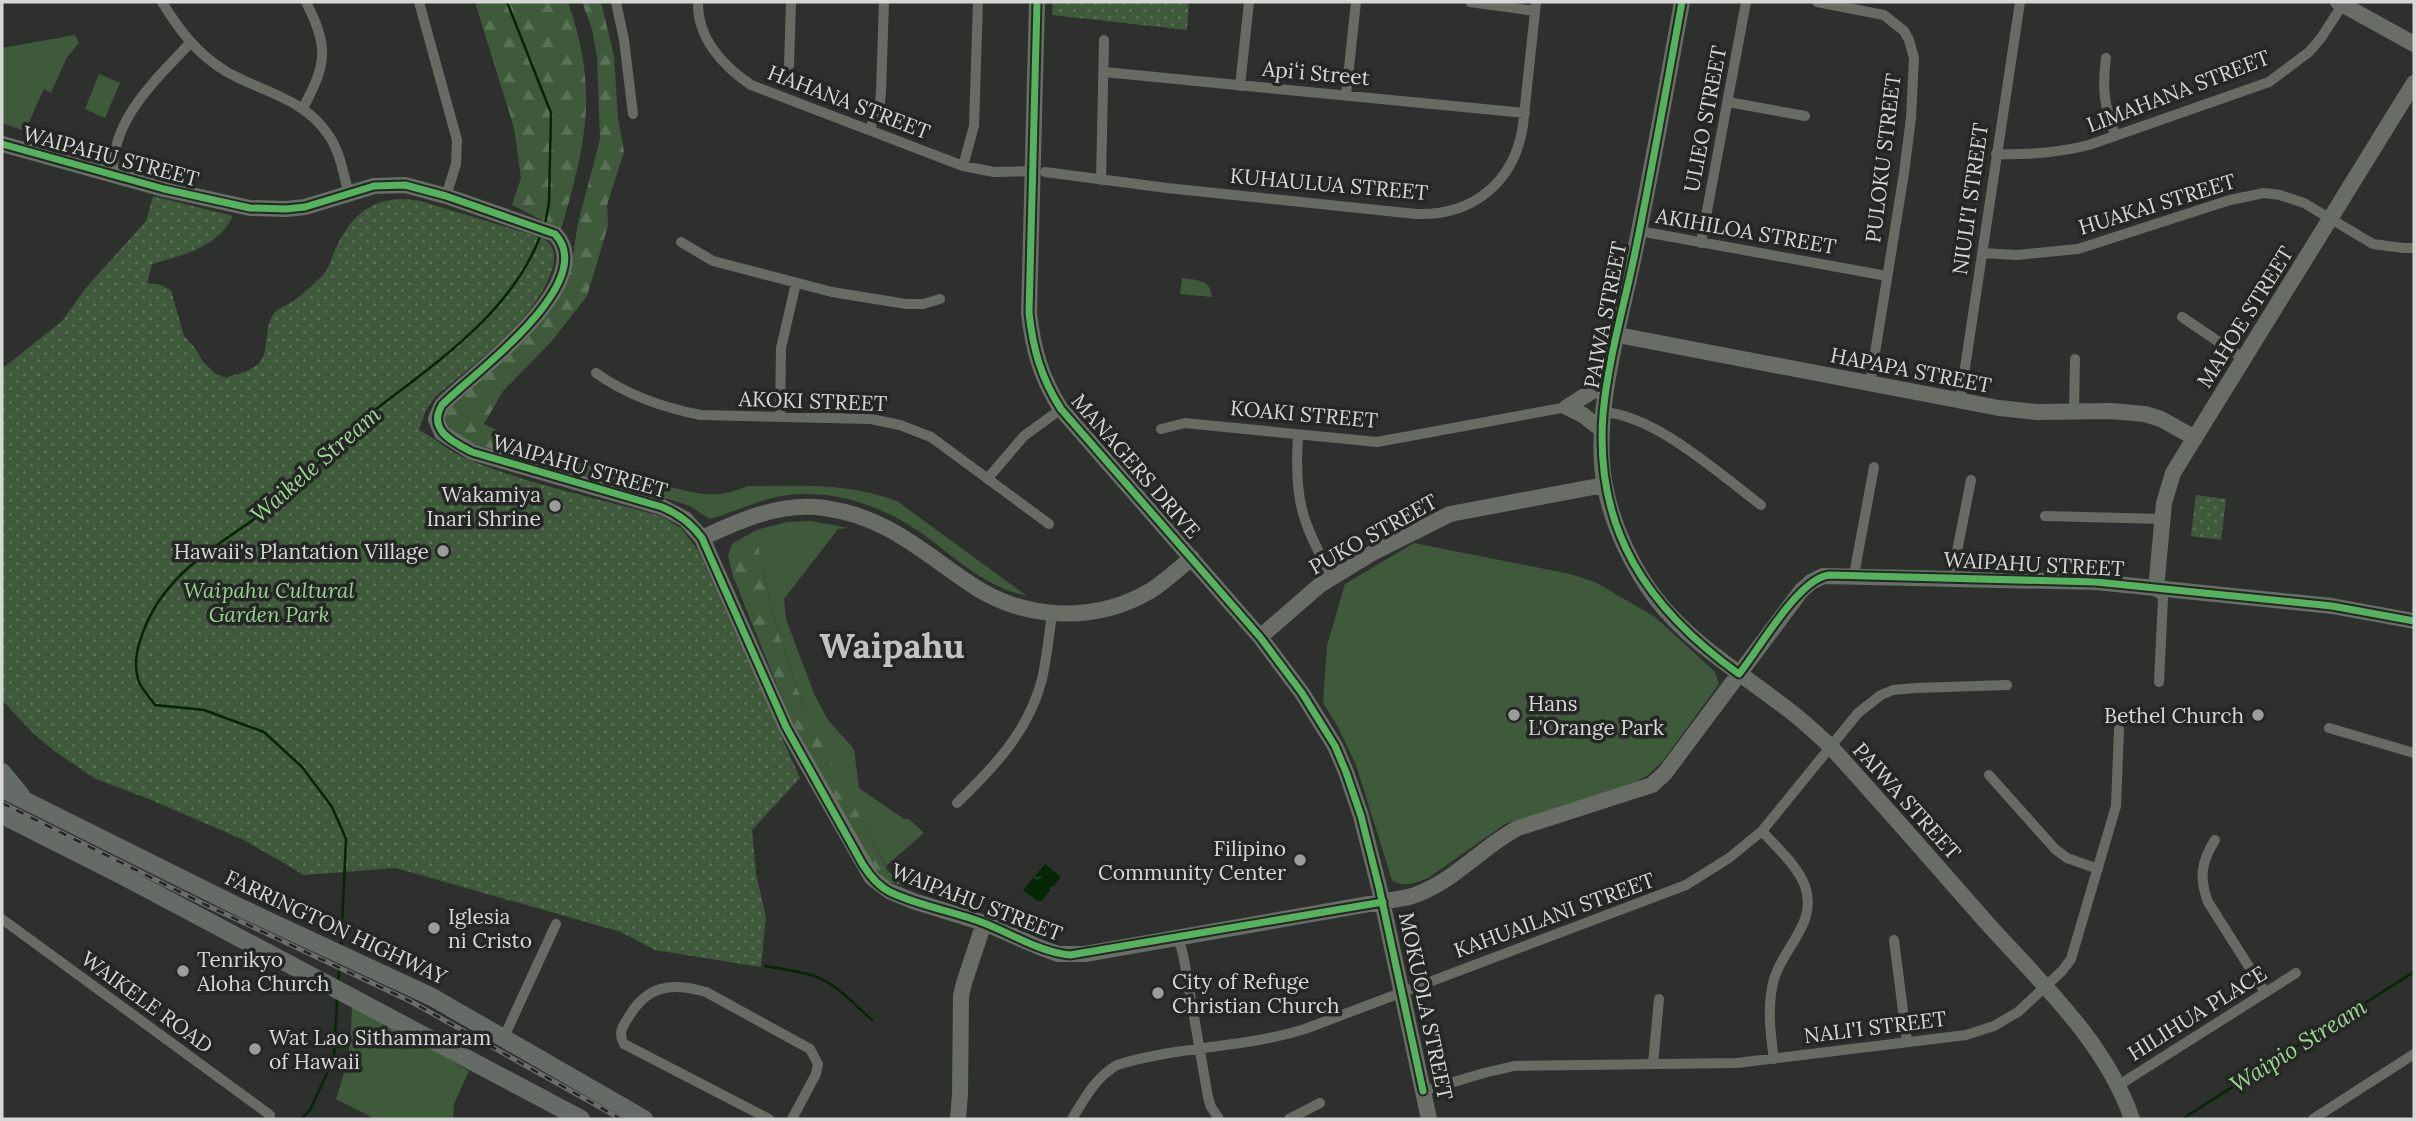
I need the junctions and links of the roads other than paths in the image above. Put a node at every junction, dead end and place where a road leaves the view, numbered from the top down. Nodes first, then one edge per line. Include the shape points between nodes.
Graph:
1 (162, 2) edge
2 (306, 2) edge
3 (419, 2) edge
4 (616, 2) edge
5 (698, 2) edge
6 (791, 2) edge
7 (884, 2) edge
8 (978, 2) edge
9 (1037, 2) edge
10 (1249, 2) edge
11 (1356, 2) edge
12 (1470, 2) edge
13 (1682, 2) edge
14 (1746, 2) edge
15 (1817, 2) edge
16 (2020, 2) edge
17 (2340, 3) edge
18 (1535, 7) edge
19 (1104, 40) dead end
20 (190, 43) junction
21 (2414, 44) edge
22 (2106, 58) dead end
23 (789, 66) dead end
24 (1104, 72) junction
25 (2414, 83) edge
26 (1240, 86) junction
27 (1346, 96) junction
28 (1728, 102) junction
29 (303, 108) junction
30 (1525, 113) junction
31 (633, 114) dead end
32 (1805, 116) dead end
33 (870, 129) junction
34 (2115, 135) junction
35 (2, 144) edge
36 (1996, 154) junction
37 (964, 166) junction
38 (1039, 172) junction
39 (113, 175) junction
40 (1101, 180) junction
41 (349, 194) junction
42 (446, 196) junction
43 (2330, 219) junction
44 (1639, 231) junction
45 (681, 242) dead end
46 (1701, 243) junction
47 (2414, 248) edge
48 (1982, 253) junction
49 (1887, 276) junction
50 (796, 283) junction
51 (940, 299) dead end
52 (2182, 317) dead end
53 (1618, 335) junction
54 (2075, 359) dead end
55 (2244, 359) junction
56 (596, 373) dead end
57 (1607, 382) junction
58 (1870, 384) junction
59 (1960, 401) junction
60 (1567, 407) junction
61 (1061, 409) junction
62 (1604, 412) junction
63 (2074, 412) junction
64 (780, 418) junction
65 (1161, 429) dead end
66 (1602, 430) junction
67 (1298, 435) junction
68 (2195, 438) junction
69 (1874, 467) dead end
70 (988, 478) junction
71 (1971, 480) dead end
72 (1604, 485) junction
73 (1761, 505) dead end
74 (2045, 516) dead end
75 (2162, 519) junction
76 (1049, 524) dead end
77 (702, 538) junction
78 (1192, 558) junction
79 (1854, 575) junction
80 (1332, 577) junction
81 (1952, 577) junction
82 (2156, 589) junction
83 (1052, 614) junction
84 (2414, 621) edge
85 (1260, 637) junction
86 (1739, 674) junction
87 (2159, 682) dead end
88 (2007, 685) dead end
89 (2329, 728) dead end
90 (2119, 729) dead end
91 (1830, 746) junction
92 (2414, 753) edge
93 (2, 772) edge
94 (1989, 775) dead end
95 (2, 789) edge
96 (26, 800) junction
97 (957, 803) dead end
98 (2, 815) edge
99 (1762, 831) junction
100 (2215, 840) dead end
101 (2098, 869) junction
102 (1382, 902) junction
103 (2, 919) edge
104 (984, 923) junction
105 (555, 925) dead end
106 (1178, 938) junction
107 (1894, 940) dead end
108 (2295, 973) dead end
109 (2045, 988) junction
110 (1402, 992) junction
111 (2265, 992) junction
112 (1659, 999) dead end
113 (503, 1037) junction
114 (1907, 1042) junction
115 (1200, 1048) junction
116 (2414, 1054) edge
117 (1774, 1059) junction
118 (1653, 1065) junction
119 (2119, 1085) junction
120 (1423, 1091) junction
121 (1320, 1103) dead end
122 (270, 1115) dead end
123 (581, 1119) edge
124 (644, 1119) edge
125 (769, 1119) edge
126 (792, 1119) edge
127 (958, 1119) edge
128 (1072, 1119) edge
129 (1219, 1119) edge
130 (1289, 1119) edge
131 (1429, 1119) edge
132 (2132, 1119) edge
133 (2313, 1119) edge

1 - 20 street
2 - 29 street via 317,25 323,56 319,77
3 - 42 street via 457,140 456,164
4 - 31 street
5 - 33 street, HAHANA STREET via 711,45 738,76 758,88
6 - 23 street
7 - 33 street via 880,103
8 - 37 street via 974,127
9 - 38 street, MANAGERS DRIVE
10 - 26 street
11 - 27 street
12 - 18 street
13 - 44 street, PAIWA STREET
14 - 28 street, ULIEO STREET
15 - 49 street, PULOKU STREET via 1884,15 1904,32 1912,48 1911,118
16 - 36 street, NIULI'I STREET
17 - 21 street
17 - 34 street, LIMAHANA STREET via 2309,52 2269,82
18 - 30 street, KUHAULUA STREET
19 - 24 street
20 - 29 street via 227,72
20 - 39 street via 127,117 116,145
22 - 34 street via 2103,85
24 - 26 street, Apiʻi Street
24 - 40 street
25 - 43 street, MAHOE STREET
26 - 27 street, Apiʻi Street
27 - 30 street, Apiʻi Street
28 - 32 street
28 - 46 street, ULIEO STREET
29 - 41 street via 334,144
30 - 40 street, KUHAULUA STREET via 1519,145 1502,177 1473,202 1442,213
33 - 37 street, HAHANA STREET
34 - 36 street, LIMAHANA STREET via 2060,152
35 - 39 street, WAIPAHU STREET
36 - 48 street, NIULI'I STREET
37 - 38 street, HAHANA STREET via 994,172
38 - 40 street, KUHAULUA STREET
38 - 61 street, MANAGERS DRIVE via 1031,336 1042,374
39 - 41 street, WAIPAHU STREET via 229,205 270,209 304,207
41 - 42 street, WAIPAHU STREET via 396,184
42 - 77 street, WAIPAHU STREET via 548,230 559,239 564,254 562,271 536,318 442,405 438,426 472,453 662,507 685,519
43 - 47 street, HUAKAI STREET via 2373,244
43 - 48 street, HUAKAI STREET via 2292,198 2264,193 2078,250
43 - 55 street, MAHOE STREET
44 - 46 street, AKIHILOA STREET
44 - 53 street, PAIWA STREET
45 - 50 street via 713,261
46 - 49 street, AKIHILOA STREET
48 - 59 street, NIULI'I STREET
49 - 58 street, PULOKU STREET
50 - 51 street via 906,304
50 - 64 street via 781,348
52 - 55 street
53 - 57 street, PAIWA STREET
53 - 58 street, HAPAPA STREET
54 - 63 street
55 - 68 street, MAHOE STREET
56 - 64 street, AKOKI STREET via 617,388 688,413
57 - 60 street
57 - 62 street, PAIWA STREET
58 - 59 street, HAPAPA STREET
59 - 63 street, HAPAPA STREET via 2037,412
60 - 66 street
60 - 67 street, KOAKI STREET via 1395,440
61 - 70 street via 1024,436
61 - 78 street, MANAGERS DRIVE
62 - 66 street, PAIWA STREET
62 - 73 street via 1652,427
63 - 68 street, HAPAPA STREET via 2145,414
64 - 70 street, AKOKI STREET via 871,419 900,425 931,437
65 - 67 street, KOAKI STREET via 1185,423
66 - 72 street, PAIWA STREET
67 - 80 street via 1301,508 1310,537
68 - 75 street, MAHOE STREET via 2168,486
69 - 79 street
70 - 76 street, AKOKI STREET
71 - 81 street
72 - 80 street, PUKO STREET via 1450,514
72 - 86 street, PAIWA STREET via 1621,536 1655,597 1683,629
74 - 75 street
75 - 82 street, MAHOE STREET
77 - 83 street via 781,509 848,512 894,531 989,596
77 - 104 street, WAIPAHU STREET via 786,727 872,878 913,901
78 - 83 street via 1152,590 1123,604 1088,613
78 - 85 street, MANAGERS DRIVE
79 - 81 street, WAIPAHU STREET
79 - 86 street, WAIPAHU STREET via 1823,576 1805,586
80 - 85 street, PUKO STREET
81 - 82 street, WAIPAHU STREET via 2089,581
82 - 84 street, WAIPAHU STREET via 2332,606
82 - 87 street via 2163,598
83 - 97 street via 1041,682 1028,717 1002,757
85 - 102 street, MANAGERS DRIVE via 1335,746 1356,798
86 - 91 street, PAIWA STREET
86 - 102 street, WAIPAHU STREET via 1665,773 1651,785 1518,828 1433,888
88 - 91 street, KAHUAILANI STREET via 1894,690 1868,702
89 - 92 street
90 - 101 street, NALI'I STREET via 2116,806
91 - 99 street, KAHUAILANI STREET
91 - 109 street, PAIWA STREET
93 - 96 main road
94 - 101 street via 2055,849
95 - 96 main road, FARRINGTON HIGHWAY
96 - 113 main road, FARRINGTON HIGHWAY via 432,997
98 - 123 main road
99 - 110 street, KAHUAILANI STREET via 1686,885
99 - 117 street via 1798,873 1809,904 1804,926 1780,964 1772,989
100 - 111 street via 2203,860 2202,887
101 - 109 street, NALI'I STREET via 2071,959
102 - 106 street, WAIPAHU STREET
102 - 110 street, MOKUOLA STREET
103 - 122 street, WAIKELE ROAD
104 - 106 street, WAIPAHU STREET via 1070,955
104 - 127 street via 961,996
105 - 113 street
106 - 115 street
107 - 114 street
108 - 111 street, HILIHUA PLACE
109 - 114 street, NALI'I STREET via 2010,1018 1986,1030
109 - 119 street, PAIWA STREET via 2098,1051
110 - 115 street, KAHUAILANI STREET via 1290,1034
110 - 120 street, MOKUOLA STREET
111 - 119 street, HILIHUA PLACE
112 - 118 street
113 - 124 main road, FARRINGTON HIGHWAY
114 - 117 street, NALI'I STREET
115 - 128 street, KAHUAILANI STREET via 1117,1065 1095,1083
115 - 129 street via 1208,1097
116 - 133 street
117 - 118 street, NALI'I STREET
118 - 120 street, NALI'I STREET via 1514,1066
119 - 132 street, PAIWA STREET
120 - 131 street, MOKUOLA STREET
121 - 130 street
125 - 126 street via 624,1044 621,1031 641,999 669,988 706,992 810,1049 818,1065 816,1074

